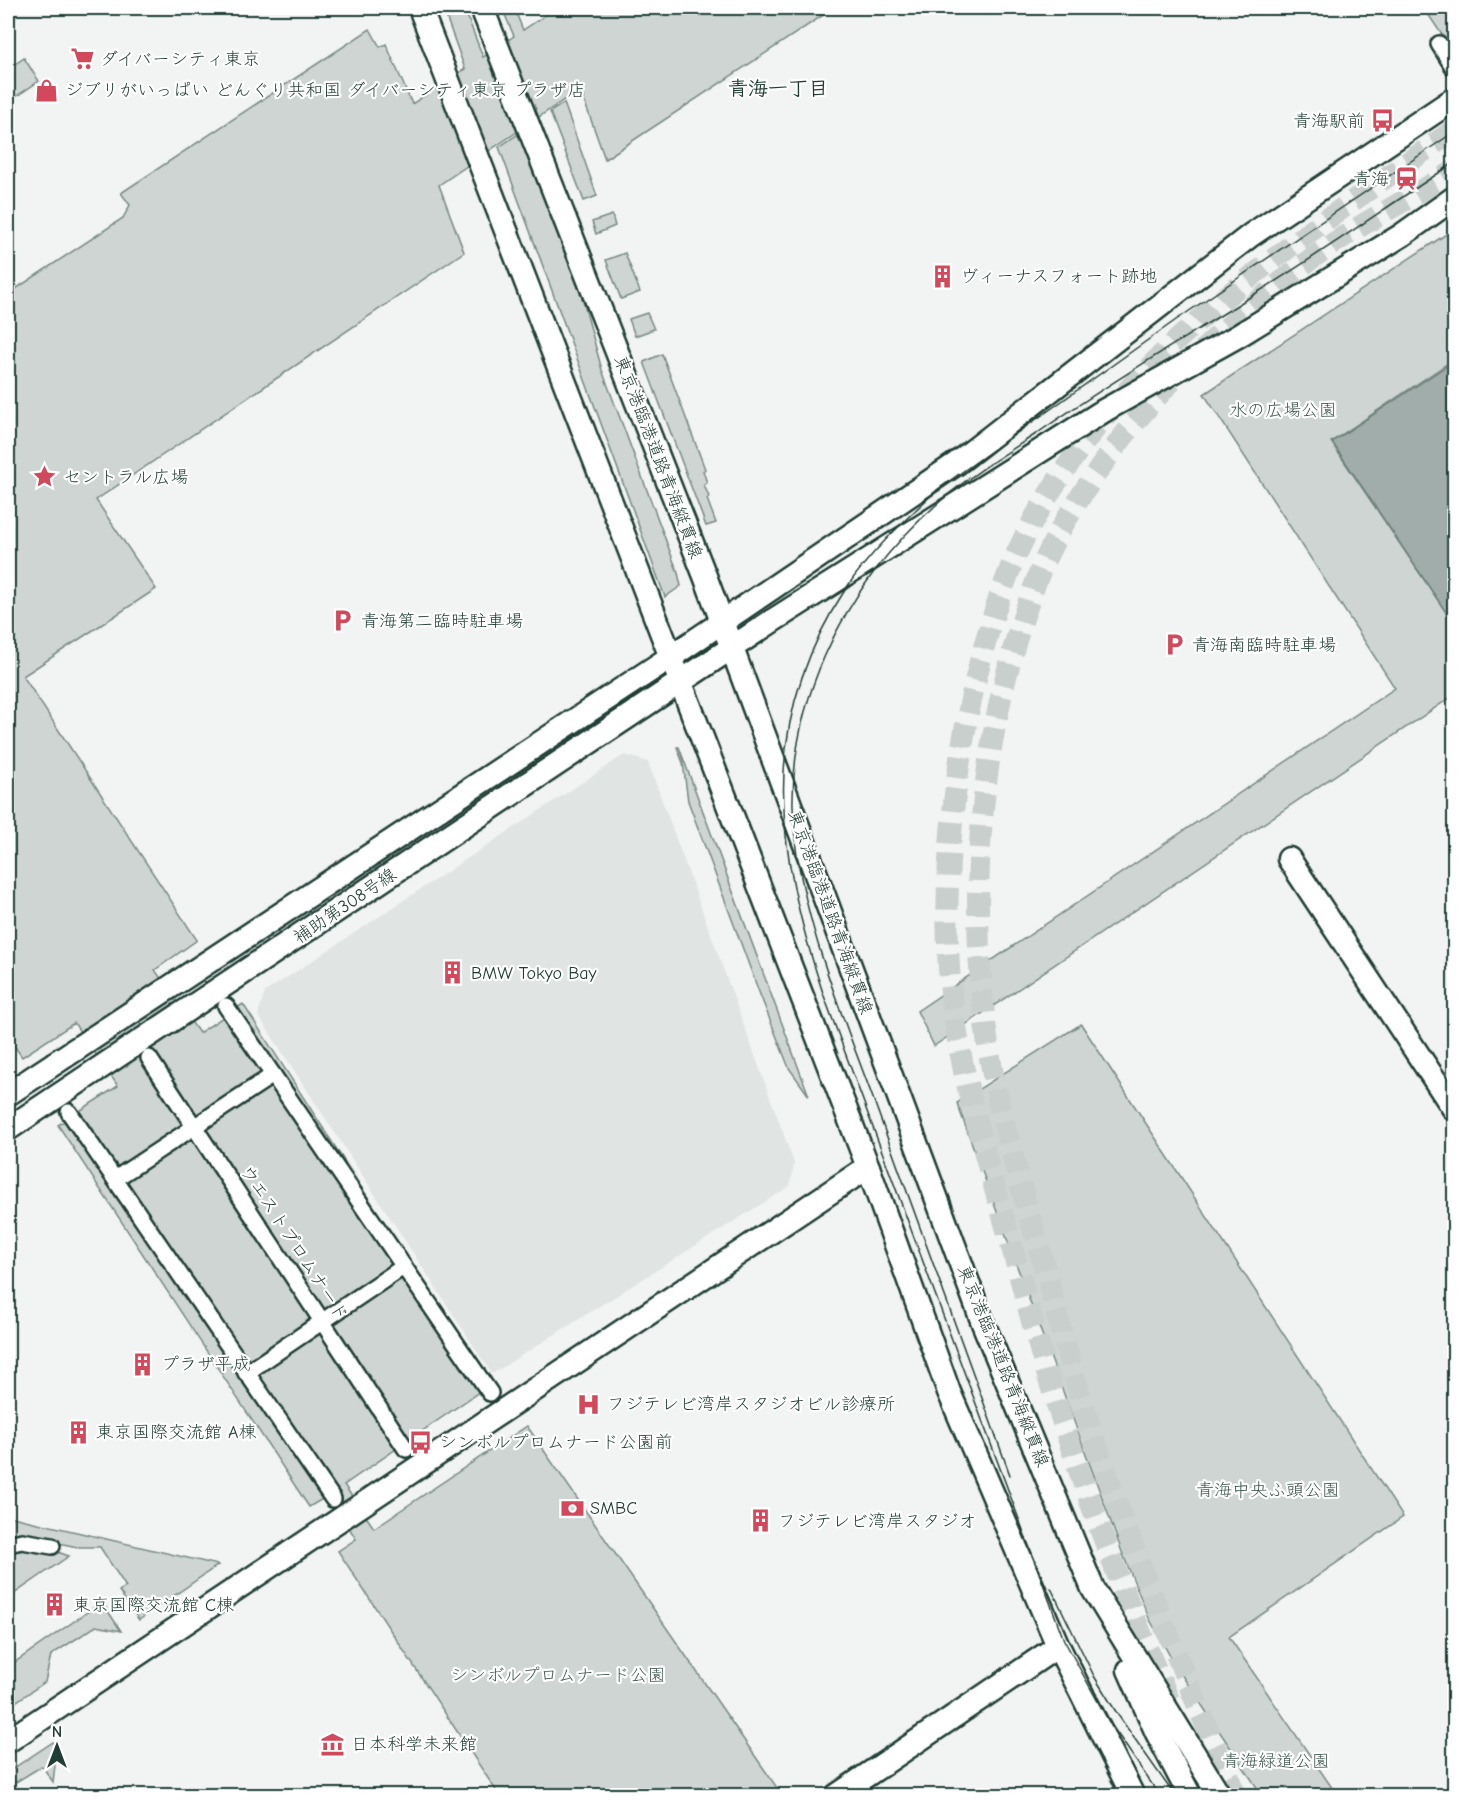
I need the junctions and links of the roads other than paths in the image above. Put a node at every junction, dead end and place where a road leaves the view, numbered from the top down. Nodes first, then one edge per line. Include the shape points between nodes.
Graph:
1 (420, 8) edge
2 (482, 8) edge
3 (1439, 44) dead end
4 (1455, 68) edge
5 (1455, 99) edge
6 (1455, 198) edge
7 (722, 622) junction
8 (732, 648) junction
9 (672, 656) junction
10 (682, 682) junction
11 (1289, 859) dead end
12 (226, 1006) dead end
13 (149, 1058) dead end
14 (273, 1075) junction
15 (8, 1094) edge
16 (1455, 1109) edge
17 (69, 1112) dead end
18 (194, 1127) junction
19 (8, 1129) edge
20 (868, 1167) junction
21 (115, 1179) junction
22 (403, 1267) junction
23 (322, 1322) junction
24 (246, 1373) junction
25 (490, 1393) dead end
26 (406, 1449) dead end
27 (333, 1499) dead end
28 (8, 1544) edge
29 (52, 1546) dead end
30 (1094, 1589) junction
31 (1059, 1646) junction
32 (8, 1741) edge
33 (836, 1796) edge
34 (1133, 1796) edge
35 (1190, 1796) edge
36 (1220, 1796) edge

1 - 9 street
2 - 7 street, 東京港臨港道路青海縦貫線
3 - 4 street
5 - 7 street, 補助第308号線 via 1251,235 957,463
6 - 8 street, 補助第308号線 via 1238,336 1105,410
7 - 8 street, 東京港臨港道路青海縦貫線
7 - 9 street, 補助第308号線
8 - 10 street, 補助第308号線
8 - 30 street, 東京港臨港道路青海縦貫線 via 983,1323
9 - 10 street
9 - 15 street, 補助第308号線
10 - 19 street, 補助第308号線
10 - 20 street
11 - 16 street
12 - 14 street
13 - 18 street, ウエストプロムナード
14 - 18 street
14 - 22 street
17 - 21 street
18 - 21 street
18 - 23 street, ウエストプロムナード
20 - 31 street via 949,1392
20 - 32 street
21 - 24 street
22 - 23 street
22 - 25 street
23 - 24 street
23 - 26 street, ウエストプロムナード
24 - 27 street
28 - 29 street via 22,1541
30 - 35 street via 1157,1733
30 - 36 street, 東京港臨港道路青海縦貫線
31 - 33 street
31 - 34 street

